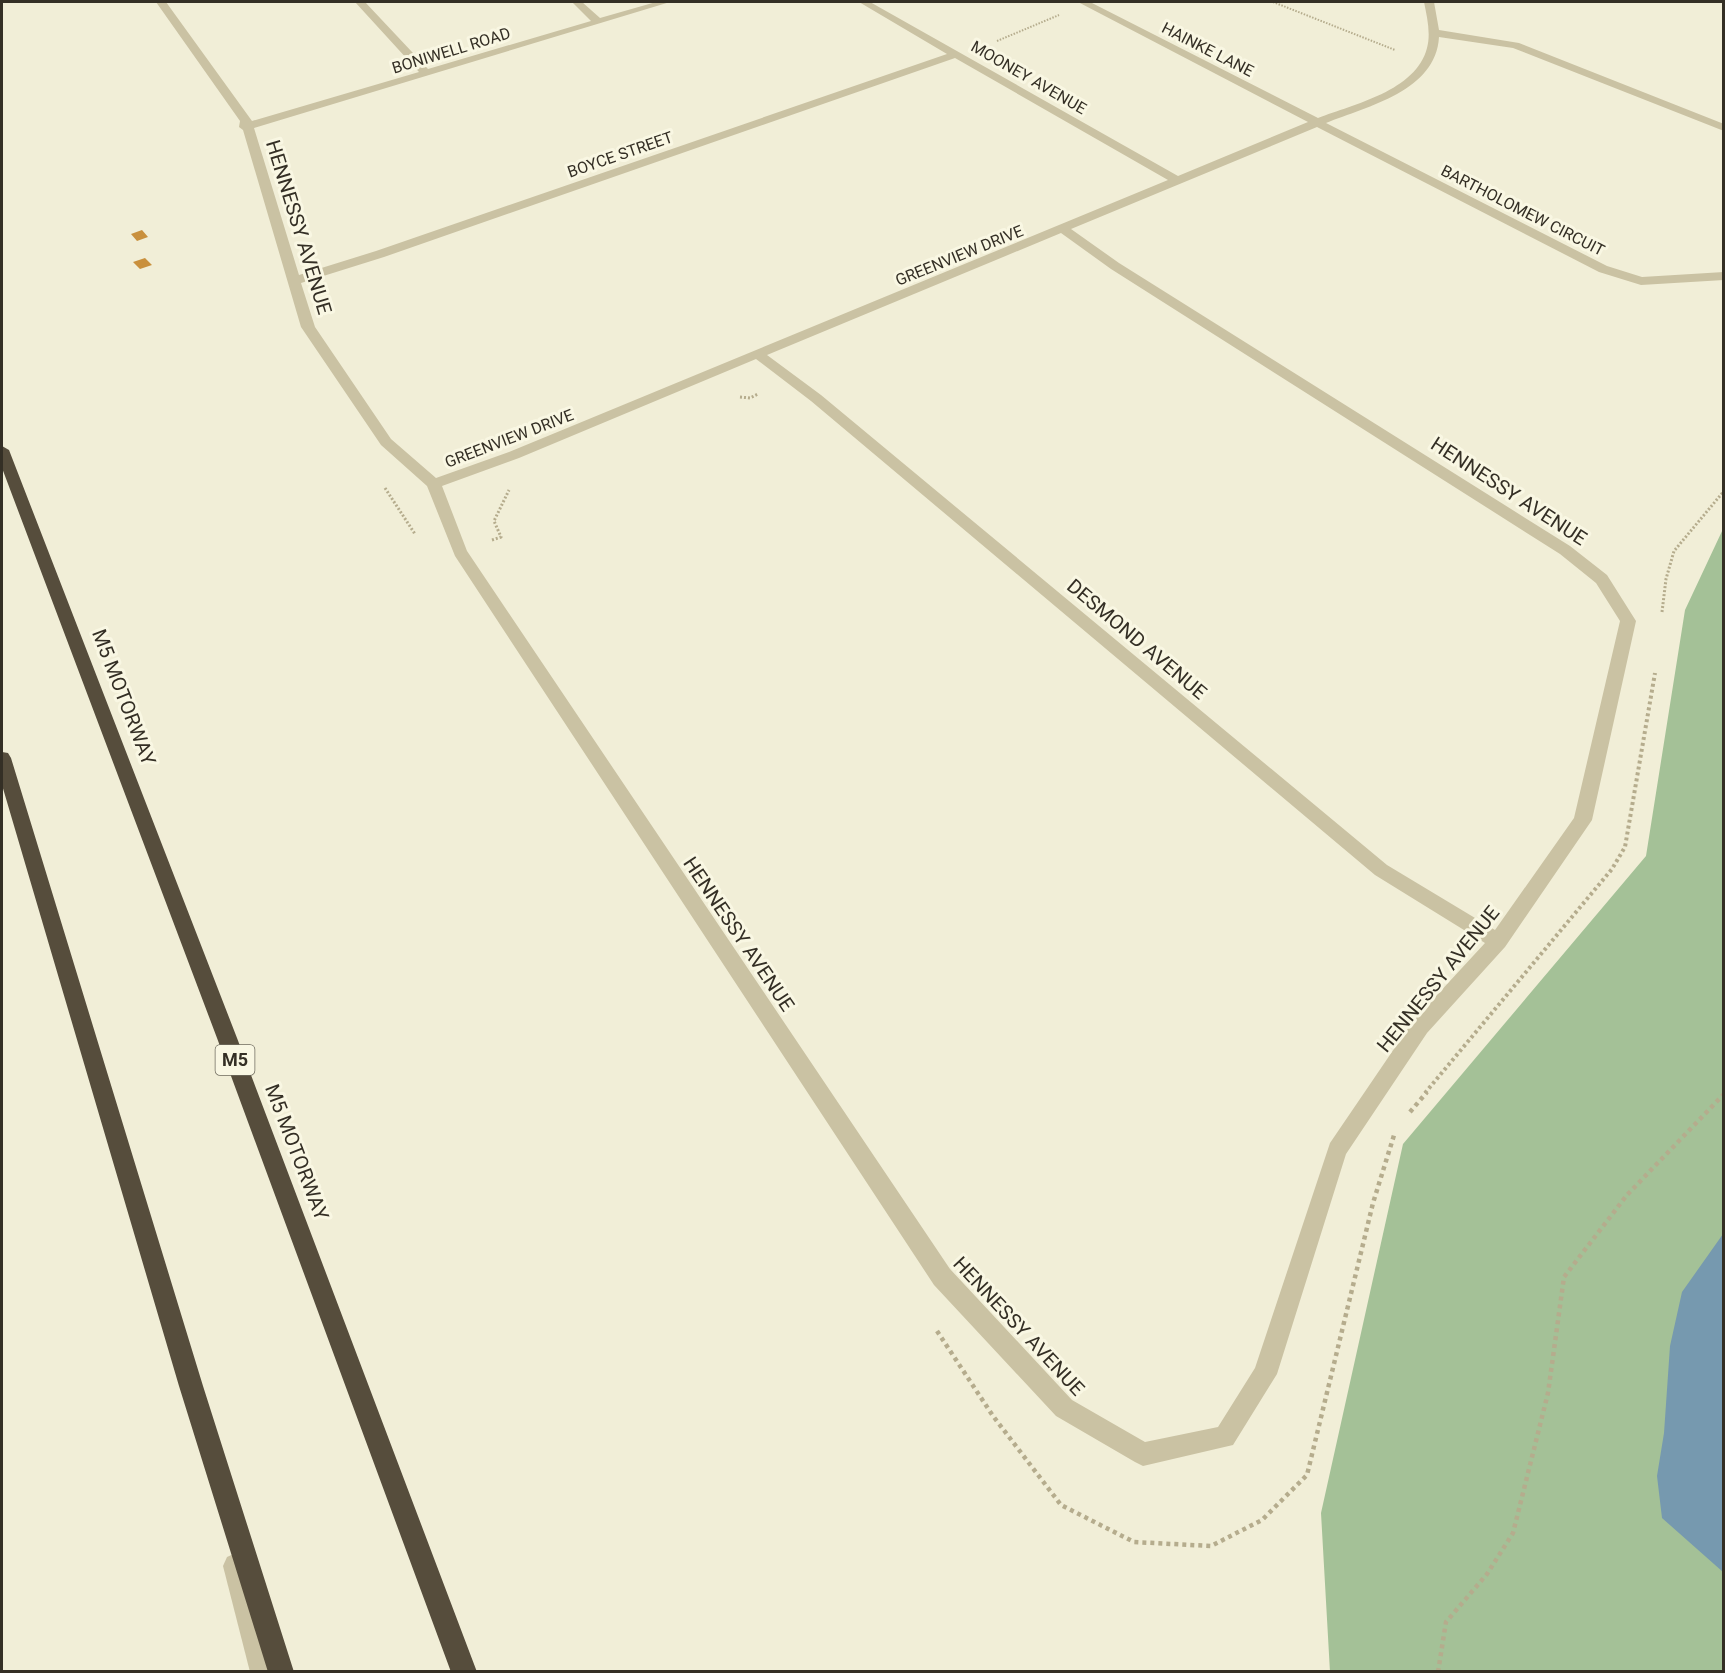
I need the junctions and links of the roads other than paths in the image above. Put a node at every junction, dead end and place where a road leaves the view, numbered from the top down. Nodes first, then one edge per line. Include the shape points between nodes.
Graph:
1 (161, 2) edge
2 (360, 2) edge
3 (577, 2) edge
4 (665, 2) edge
5 (864, 2) edge
6 (1083, 2) edge
7 (1429, 2) edge
8 (598, 22) junction
9 (1436, 33) junction
10 (956, 54) junction
11 (426, 73) junction
12 (1319, 124) junction
13 (245, 126) junction
14 (1724, 128) edge
15 (1178, 180) junction
16 (1064, 230) junction
17 (1724, 276) edge
18 (294, 281) junction
19 (759, 355) junction
20 (2, 450) edge
21 (434, 484) junction
22 (2, 758) edge
23 (1497, 941) junction
24 (191, 1386) junction
25 (263, 1671) edge
26 (281, 1671) edge
27 (464, 1671) edge

1 - 13 street, HENNESSY AVENUE via 246,121
2 - 11 street
3 - 8 street
4 - 8 street, BONIWELL ROAD
5 - 10 street, MOONEY AVENUE
6 - 12 street, HAINKE LANE
7 - 9 street, GREENVIEW DRIVE
8 - 11 street, BONIWELL ROAD
9 - 12 street, GREENVIEW DRIVE via 1426,66 1403,87
9 - 14 street via 1515,45
10 - 15 street, MOONEY AVENUE
10 - 18 street, BOYCE STREET
11 - 13 street, BONIWELL ROAD
12 - 15 street, GREENVIEW DRIVE
12 - 17 street, BARTHOLOMEW CIRCUIT via 1603,270 1641,281
13 - 18 street, HENNESSY AVENUE
15 - 16 street, GREENVIEW DRIVE
16 - 19 street, GREENVIEW DRIVE
16 - 23 street, HENNESSY AVENUE via 1565,550 1602,579 1618,604 1628,621 1583,820
18 - 21 street, HENNESSY AVENUE via 308,327 386,442
19 - 21 street, GREENVIEW DRIVE
19 - 23 street, DESMOND AVENUE via 816,398 1381,870
20 - 27 highway, M5 MOTORWAY / M5
21 - 23 street, HENNESSY AVENUE via 460,552 942,1277 1064,1408 1143,1454 1225,1437 1266,1374 1337,1150 1420,1028
22 - 24 highway
24 - 25 street
24 - 26 highway

